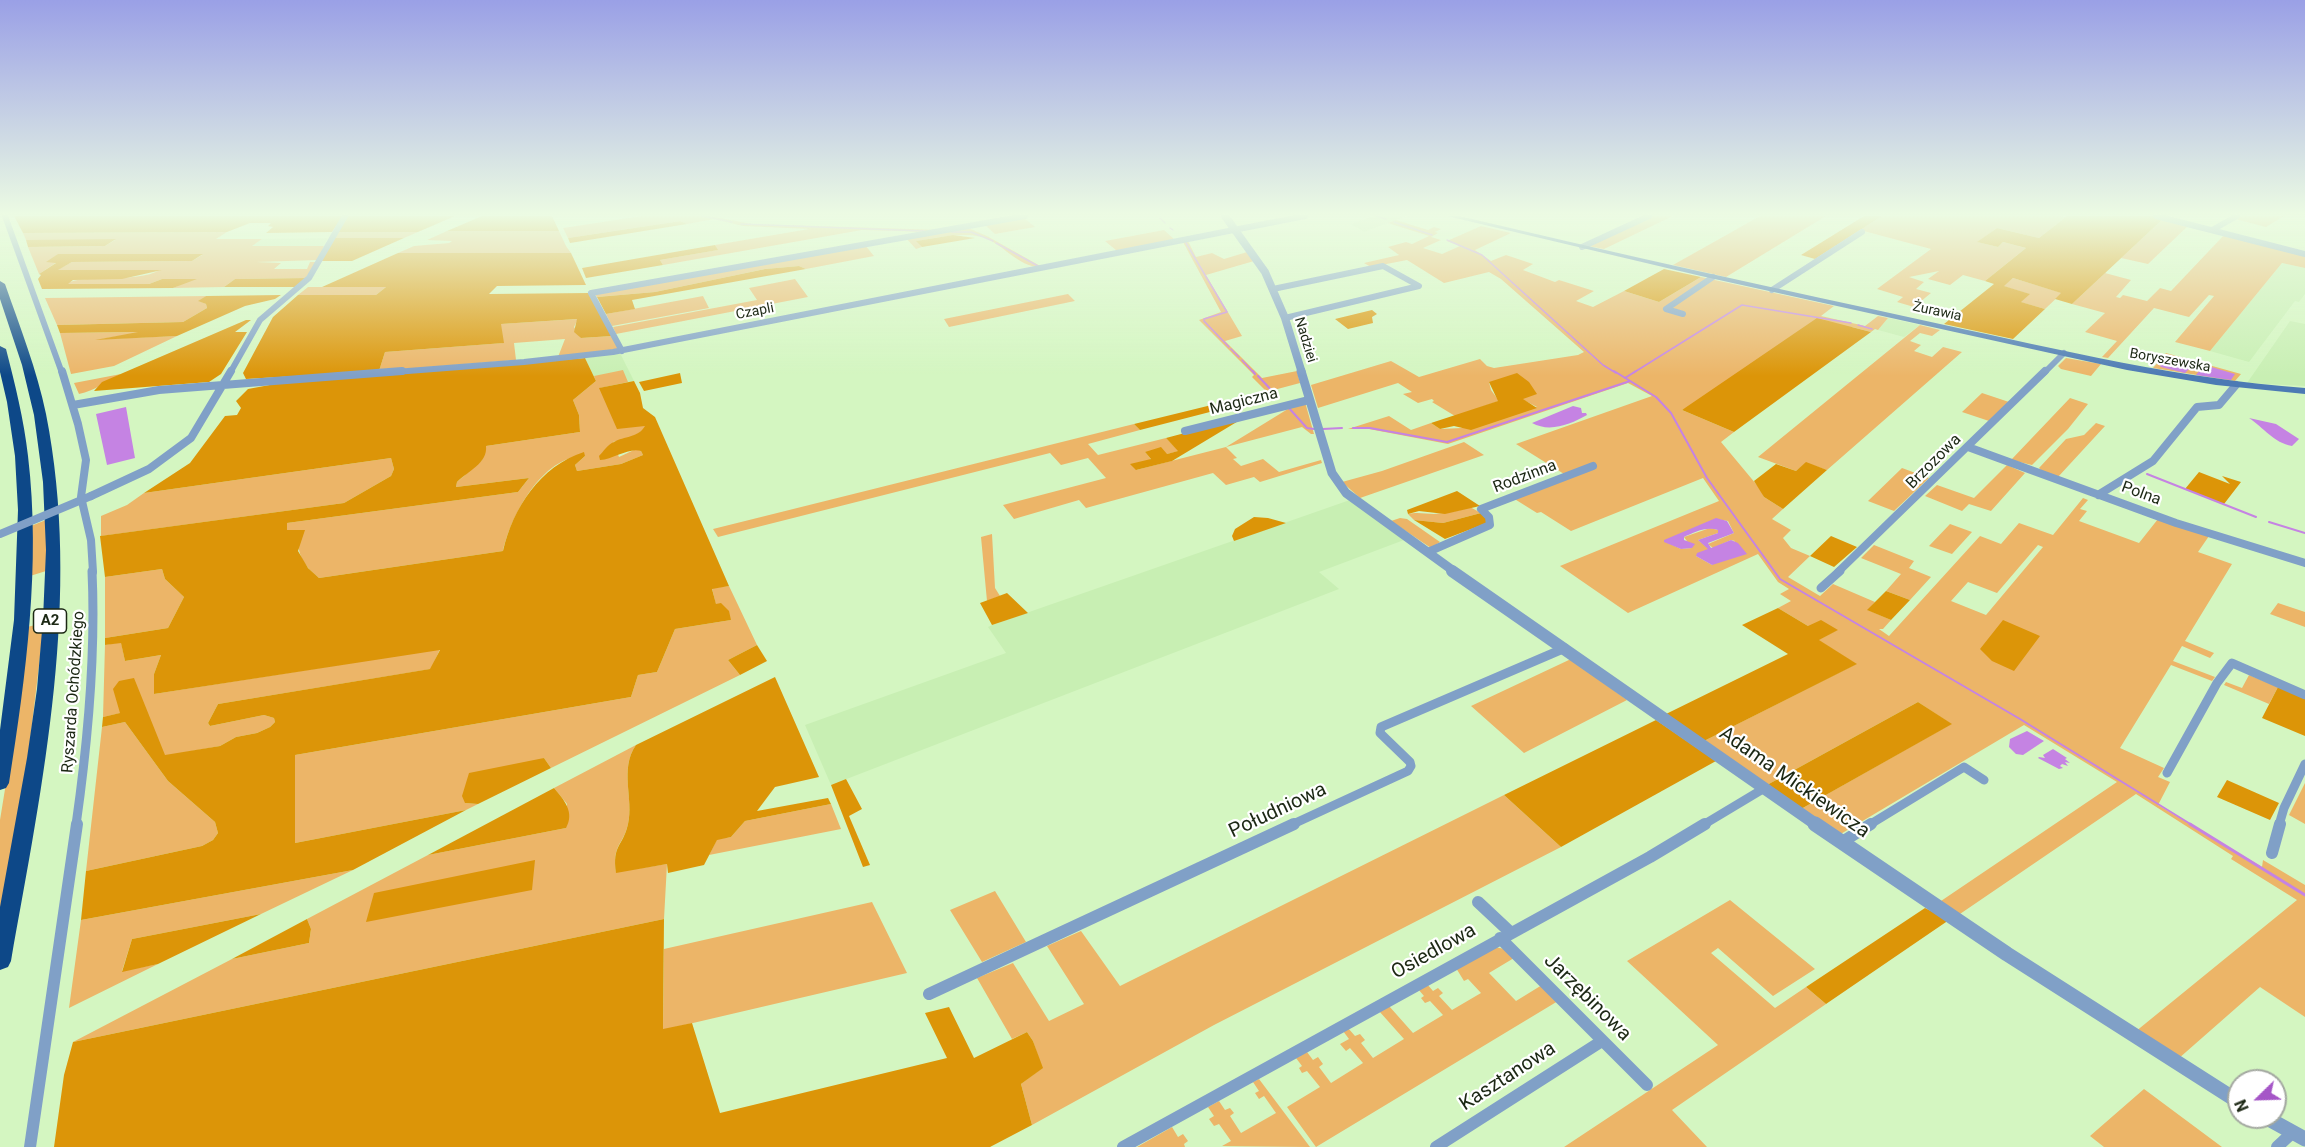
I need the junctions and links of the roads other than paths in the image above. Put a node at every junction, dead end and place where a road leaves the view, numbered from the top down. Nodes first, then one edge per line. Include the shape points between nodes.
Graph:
1 (24, 270) edge
2 (314, 270) edge
3 (723, 270) edge
4 (1038, 270) edge
5 (1262, 270) edge
6 (1366, 270) edge
7 (1389, 270) edge
8 (1680, 270) edge
9 (1804, 270) edge
10 (1713, 277) junction
11 (0, 284) edge
12 (1273, 289) junction
13 (1772, 290) junction
14 (1683, 314) dead end
15 (1285, 318) junction
16 (2031, 346) joint
17 (0, 349) edge
18 (622, 351) junction
19 (2064, 354) junction
20 (224, 385) junction
21 (2236, 385) junction
22 (2305, 391) edge
23 (1310, 400) junction
24 (73, 405) junction
25 (1185, 431) dead end
26 (1968, 447) junction
27 (1593, 466) dead end
28 (1336, 483) joint
29 (2098, 495) junction
30 (0, 534) edge
31 (1428, 552) junction
32 (2305, 563) edge
33 (1821, 588) dead end
34 (1565, 648) junction
35 (2305, 695) edge
36 (2305, 764) edge
37 (2167, 773) dead end
38 (1984, 780) dead end
39 (0, 783) edge
40 (1763, 789) junction
41 (1842, 842) junction
42 (2272, 853) dead end
43 (1478, 902) dead end
44 (1505, 935) junction
45 (0, 961) edge
46 (929, 994) dead end
47 (1602, 1041) junction
48 (1647, 1085) dead end
49 (2227, 1094) edge
50 (2299, 1136) edge
51 (30, 1147) edge
52 (1124, 1147) edge
53 (1436, 1147) edge
54 (2277, 1147) edge

1 - 24 street, Ryszarda Ochódzkiego
2 - 20 street via 260,320
3 - 18 street via 591,293
4 - 18 street, Czapli
5 - 12 street, Nadziei
6 - 12 street
7 - 15 street via 1419,286
8 - 10 main road, Żurawia
9 - 13 street
10 - 13 main road, Żurawia
10 - 14 street via 1666,309
11 - 45 highway, A2 via 40,416 52,542 40,725
12 - 15 street, Nadziei
13 - 16 main road, Żurawia
15 - 23 street, Nadziei
16 - 19 main road, Boryszewska
17 - 39 highway, A2 via 18,421 26,548 18,664
18 - 20 street, Czapli
19 - 21 main road, Boryszewska
19 - 26 street, Brzozowa
20 - 24 street, Czapli via 145,391
20 - 30 street, bridge via 198,430 179,449 149,469
21 - 22 main road, Boryszewska
21 - 29 street via 2219,405 2196,406 2153,460
23 - 25 street, Magiczna
23 - 28 street, Nadziei
24 - 51 street, Ryszarda Ochódzkiego via 86,460 81,497 91,540 91,704
26 - 29 street, Polna
26 - 33 street, Brzozowa
27 - 31 street, Rodzinna via 1481,508 1490,525
28 - 31 street, Adama Mickiewicza
29 - 32 street, Polna
31 - 34 street, Adama Mickiewicza
34 - 40 street, Adama Mickiewicza
34 - 46 street, Południowa via 1381,727 1380,733 1410,762 1408,771
35 - 37 street via 2232,663
36 - 42 street via 2284,808
38 - 41 street via 1964,767
40 - 41 street, Adama Mickiewicza
40 - 44 street, Osiedlowa
41 - 49 street, Adama Mickiewicza
43 - 44 street, Jarzębinowa
44 - 47 street, Jarzębinowa
44 - 52 street, Osiedlowa
47 - 48 street, Jarzębinowa
47 - 53 street, Kasztanowa
50 - 54 street

